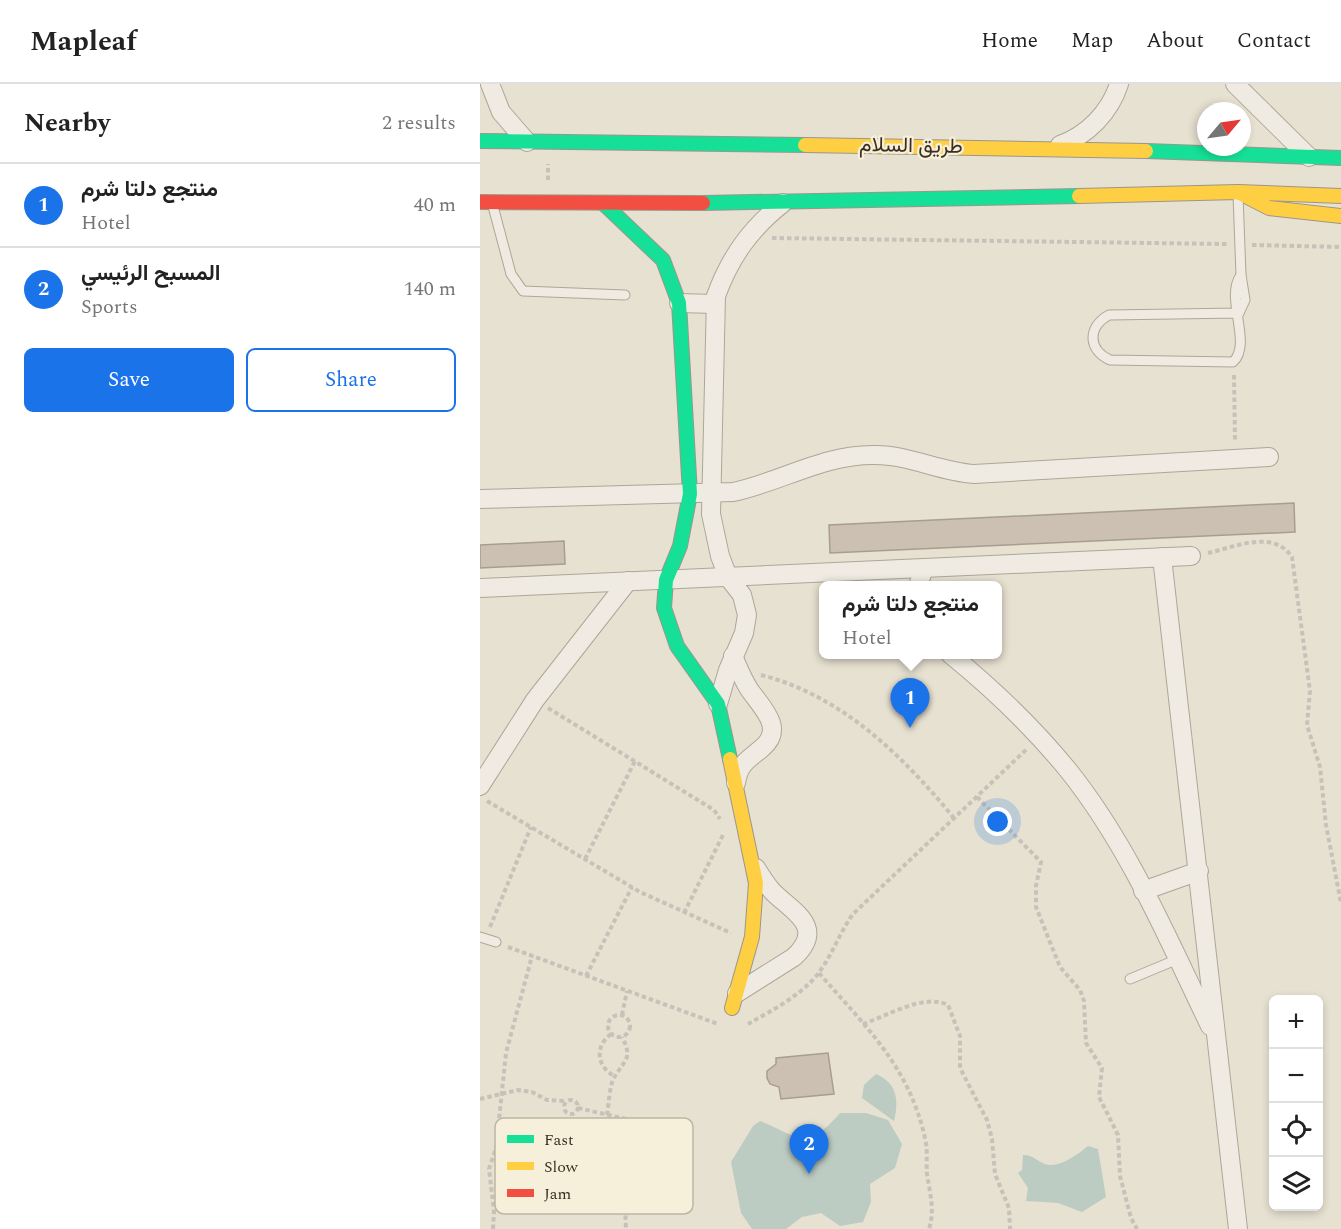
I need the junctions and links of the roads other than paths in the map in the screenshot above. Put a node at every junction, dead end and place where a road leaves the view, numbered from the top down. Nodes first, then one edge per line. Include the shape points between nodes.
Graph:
1 (490, 84) edge
2 (1119, 84) edge
3 (1235, 84) edge
4 (480, 141) edge
5 (527, 142) junction
6 (1049, 148) junction
7 (1309, 157) junction
8 (1341, 158) edge
9 (1238, 192) junction
10 (1341, 196) edge
11 (603, 202) junction
12 (484, 203) edge
13 (783, 203) junction
14 (1341, 216) edge
15 (625, 295) dead end
16 (679, 303) junction
17 (715, 304) junction
18 (1239, 313) junction
19 (1269, 457) dead end
20 (690, 494) junction
21 (710, 494) junction
22 (480, 499) edge
23 (1191, 556) road end
24 (1162, 557) junction
25 (808, 574) junction
26 (728, 577) junction
27 (921, 577) edge
28 (666, 580) junction
29 (628, 581) junction
30 (824, 581) edge
31 (480, 588) edge
32 (956, 659) edge
33 (736, 664) junction
34 (718, 704) junction
35 (736, 783) junction
36 (480, 786) edge
37 (754, 864) junction
38 (1199, 871) junction
39 (1143, 891) junction
40 (482, 938) edge
41 (496, 942) dead end
42 (1178, 959) junction
43 (1130, 979) dead end
44 (734, 1000) joint
45 (1216, 1039) junction
46 (1238, 1229) edge

1 - 5 street via 501,112
2 - 6 street via 1104,114 1089,129
3 - 7 street
4 - 5 main road, طريق السلام
5 - 6 main road, طريق السلام
6 - 7 main road, طريق السلام
7 - 8 main road, طريق السلام
9 - 10 main road
9 - 13 main road
9 - 14 main road via 1258,205 1281,211
9 - 18 lane via 1245,300
11 - 12 main road
11 - 13 main road
11 - 16 main road via 663,260
12 - 15 lane via 511,274 523,291
13 - 17 street via 757,225 736,252
16 - 17 street
16 - 20 main road
17 - 21 street
18 - 18 lane via 1109,315 1094,328 1094,348 1110,360 1233,362 1239,354
19 - 21 street via 974,474 948,471 902,457 854,456 831,460 750,489
20 - 21 street
20 - 22 street
20 - 28 main road via 680,546
21 - 26 street via 714,535
23 - 24 street
24 - 27 street
24 - 38 street
25 - 26 street
25 - 27 street
25 - 30 street
26 - 28 street
26 - 33 street via 742,595 747,615
28 - 29 street
28 - 34 main road via 664,608 676,646
29 - 31 street
29 - 36 street via 535,700
32 - 39 street via 1014,710 1068,771 1113,835
33 - 34 street
33 - 35 street via 767,712 772,728 764,747 740,766
34 - 35 main road
35 - 37 main road
37 - 44 main road via 757,890 751,941
37 - 44 street via 773,891 801,914 806,937 800,952
38 - 39 street
38 - 45 street
39 - 42 street
40 - 41 lane
42 - 43 lane
42 - 45 street
45 - 46 street

